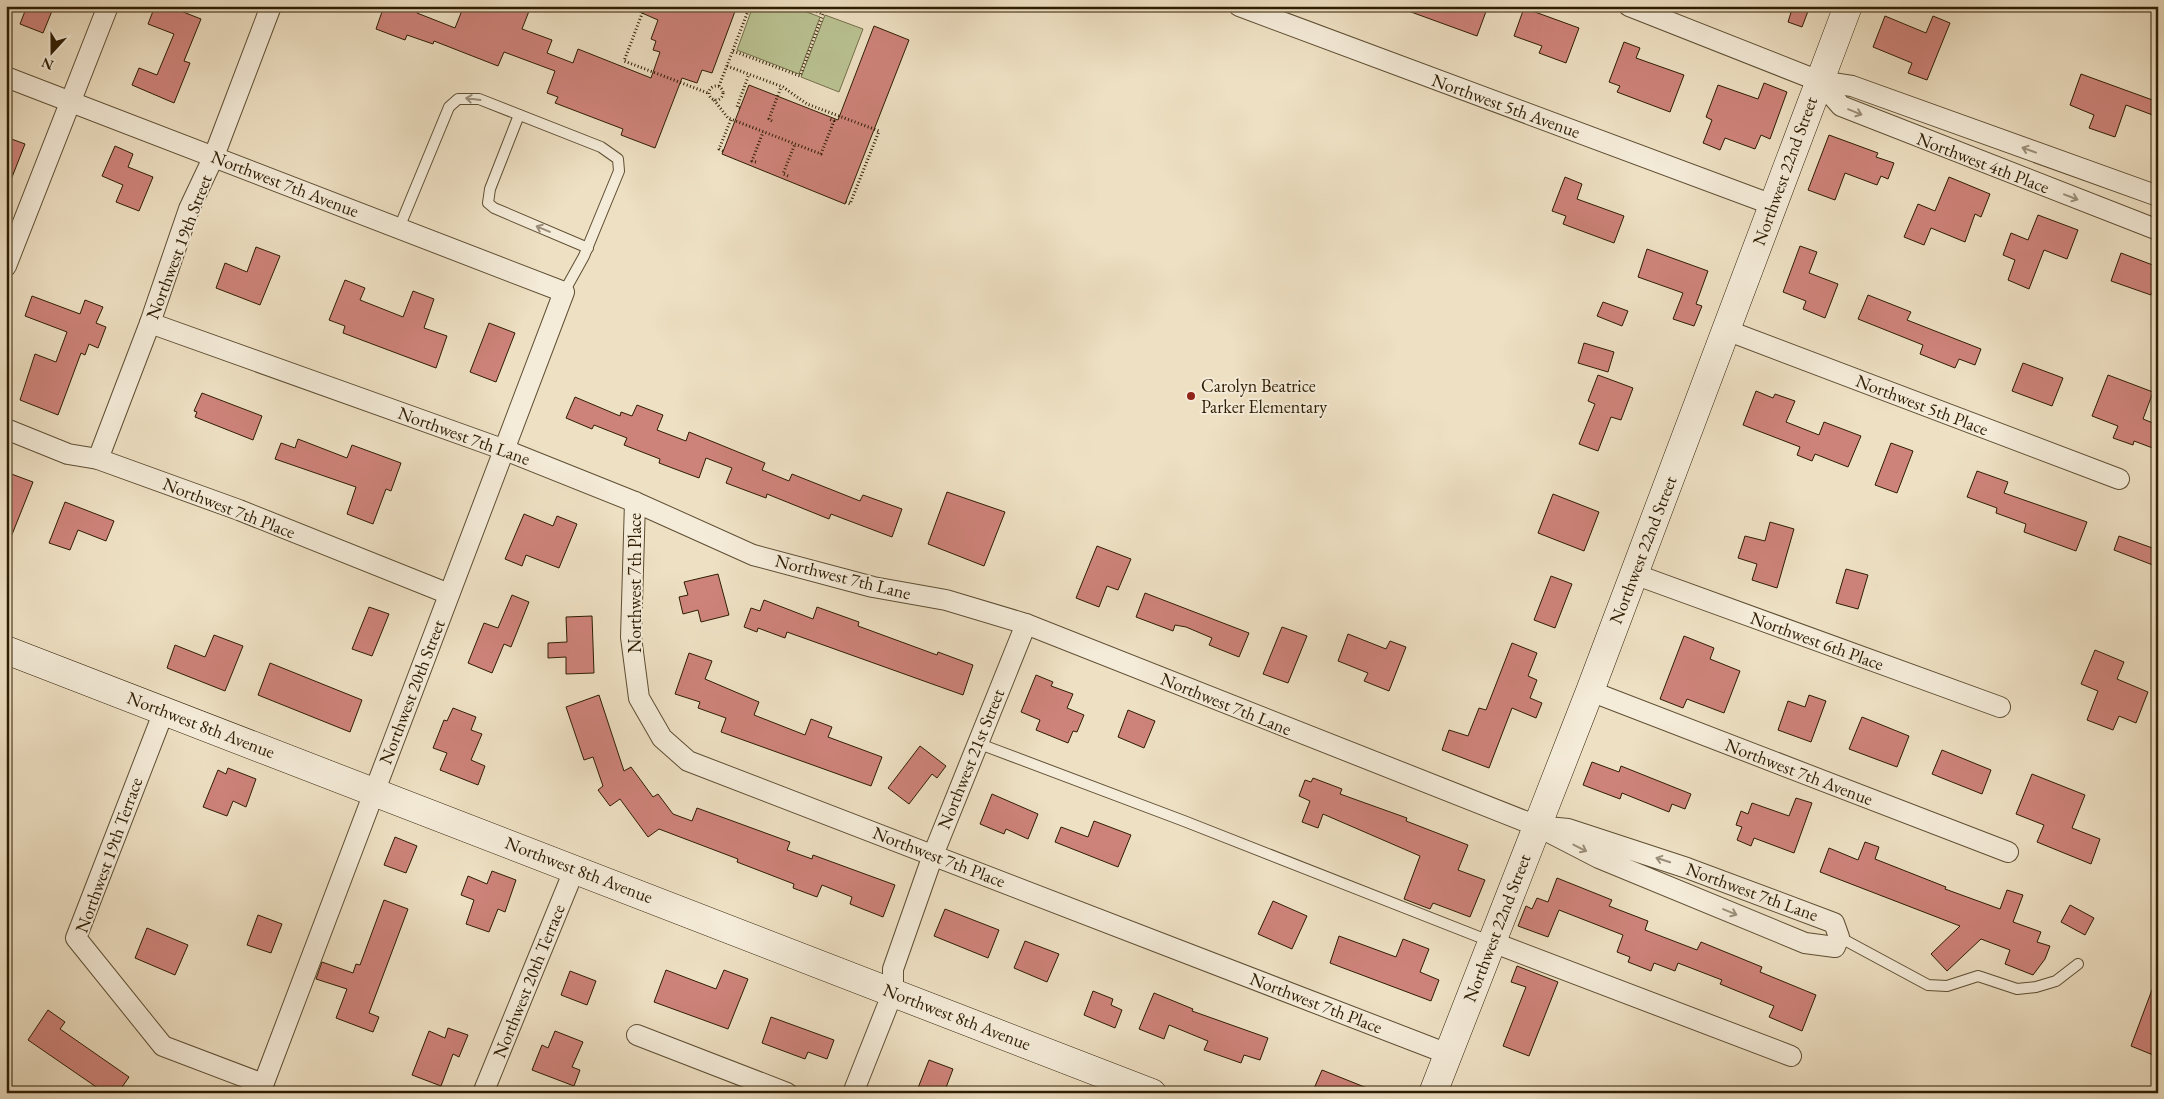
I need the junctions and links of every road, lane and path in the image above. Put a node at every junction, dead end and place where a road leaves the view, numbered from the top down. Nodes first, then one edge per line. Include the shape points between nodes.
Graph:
1 (108, 6) edge
2 (271, 6) edge
3 (645, 6) edge
4 (750, 6) edge
5 (802, 6) edge
6 (1239, 6) edge
7 (1629, 6) edge
8 (1848, 6) edge
9 (1272, 12) edge
10 (733, 51) junction
11 (727, 66) junction
12 (749, 74) junction
13 (6, 77) edge
14 (1819, 81) junction
15 (719, 86) junction
16 (781, 87) junction
17 (708, 93) junction
18 (714, 100) junction
19 (71, 101) junction
20 (740, 108) dead end
21 (519, 115) junction
22 (731, 119) junction
23 (829, 119) dead end
24 (772, 121) dead end
25 (762, 132) junction
26 (795, 144) junction
27 (723, 150) dead end
28 (214, 156) junction
29 (756, 162) dead end
30 (788, 176) dead end
31 (2158, 196) edge
32 (846, 202) dead end
33 (1773, 205) junction
34 (399, 228) junction
35 (2158, 230) edge
36 (588, 248) junction
37 (6, 266) edge
38 (564, 292) junction
39 (150, 322) junction
40 (1726, 330) junction
41 (6, 429) edge
42 (505, 450) junction
43 (98, 459) junction
44 (2120, 479) dead end
45 (635, 502) junction
46 (1634, 574) junction
47 (449, 594) junction
48 (1026, 624) junction
49 (6, 650) edge
50 (1590, 691) junction
51 (2000, 707) dead end
52 (164, 711) junction
53 (978, 743) junction
54 (374, 791) junction
55 (1537, 826) junction
56 (2008, 852) dead end
57 (933, 855) junction
58 (575, 868) junction
59 (1838, 937) junction
60 (1492, 942) junction
61 (2078, 964) dead end
62 (893, 992) junction
63 (637, 1035) dead end
64 (1448, 1054) junction
65 (1791, 1056) dead end
66 (262, 1089) edge
67 (1135, 1090) edge
68 (483, 1093) edge
69 (787, 1093) edge
70 (853, 1093) edge
71 (1433, 1093) edge

1 - 19 street
2 - 28 street, Northwest 19th Street
3 - 17 path via 624,61
4 - 10 path
5 - 10 path via 823,14 800,76
6 - 9 street, Northwest 5th Avenue
7 - 14 street, Northwest 4th Place
8 - 14 street, Northwest 22nd Street
9 - 33 street, Northwest 5th Avenue
10 - 11 path
11 - 12 path
11 - 15 path
12 - 16 path
12 - 20 path via 737,107
13 - 19 street, Northwest 7th Avenue
31 -> 14 street, Northwest 4th Place via 1852,86
14 - 33 street, Northwest 22nd Street
14 -> 35 street, Northwest 4th Place via 1841,106
15 - 17 path via 712,87
15 - 18 path via 723,95
16 - 24 path via 769,120
16 - 32 path via 807,104 879,131 850,204
17 - 18 path
18 - 22 path
19 - 28 street, Northwest 7th Avenue
19 - 37 street
21 -> 34 lane via 478,99 453,102 438,130
36 -> 21 lane via 488,203 490,189
21 - 36 lane via 601,147 618,159 619,171
22 - 25 path
22 - 27 path via 719,149
23 - 26 path via 834,121 821,154
25 - 26 path
25 - 29 path via 752,161
26 - 30 path via 783,174
28 - 34 street, Northwest 7th Avenue
28 - 39 street, Northwest 19th Street via 189,209
33 - 40 street, Northwest 22nd Street
34 - 38 street, Northwest 7th Avenue
36 - 38 lane
38 - 42 street, Northwest 20th Street
39 - 42 street, Northwest 7th Lane
39 - 43 street, Northwest 19th Street
40 - 44 street, Northwest 5th Place
40 - 46 street, Northwest 22nd Street
41 - 43 street, Northwest 7th Place via 68,454
42 - 45 street, Northwest 7th Lane
42 - 47 street, Northwest 20th Street
43 - 47 street, Northwest 7th Place via 239,510
45 - 48 street, Northwest 7th Lane via 753,555 873,587 946,600
45 - 57 street, Northwest 7th Place via 632,637 639,698 662,738 688,761
46 - 50 street, Northwest 22nd Street
46 - 51 street, Northwest 6th Place
47 - 54 street, Northwest 20th Street
48 - 53 street, Northwest 21st Street
48 - 55 street, Northwest 7th Lane
49 - 52 street, Northwest 8th Avenue
50 - 55 street, Northwest 22nd Street
50 - 56 street, Northwest 7th Avenue
52 - 54 street, Northwest 8th Avenue
52 - 66 street, Northwest 19th Terrace via 76,938 164,1046
53 - 57 street, Northwest 21st Street
53 - 60 lane
54 - 58 street, Northwest 8th Avenue
54 - 66 street, Northwest 20th Street
59 -> 55 street, Northwest 7th Lane via 1834,923 1687,868 1568,829
55 -> 59 street, Northwest 7th Lane via 1599,858 1805,944 1835,947
55 - 60 street, Northwest 22nd Street
57 - 62 street, Northwest 21st Street via 893,969
57 - 64 street, Northwest 7th Place
58 - 62 street, Northwest 8th Avenue
58 - 68 street, Northwest 20th Terrace
59 - 61 lane via 1928,985 1948,986 1978,976 2017,989 2036,987 2056,981
60 - 64 street, Northwest 22nd Street
60 - 65 street
62 - 67 street, Northwest 8th Avenue
62 - 70 street, Northwest 21st Street
63 - 69 street
64 - 71 street, Northwest 22nd Street

